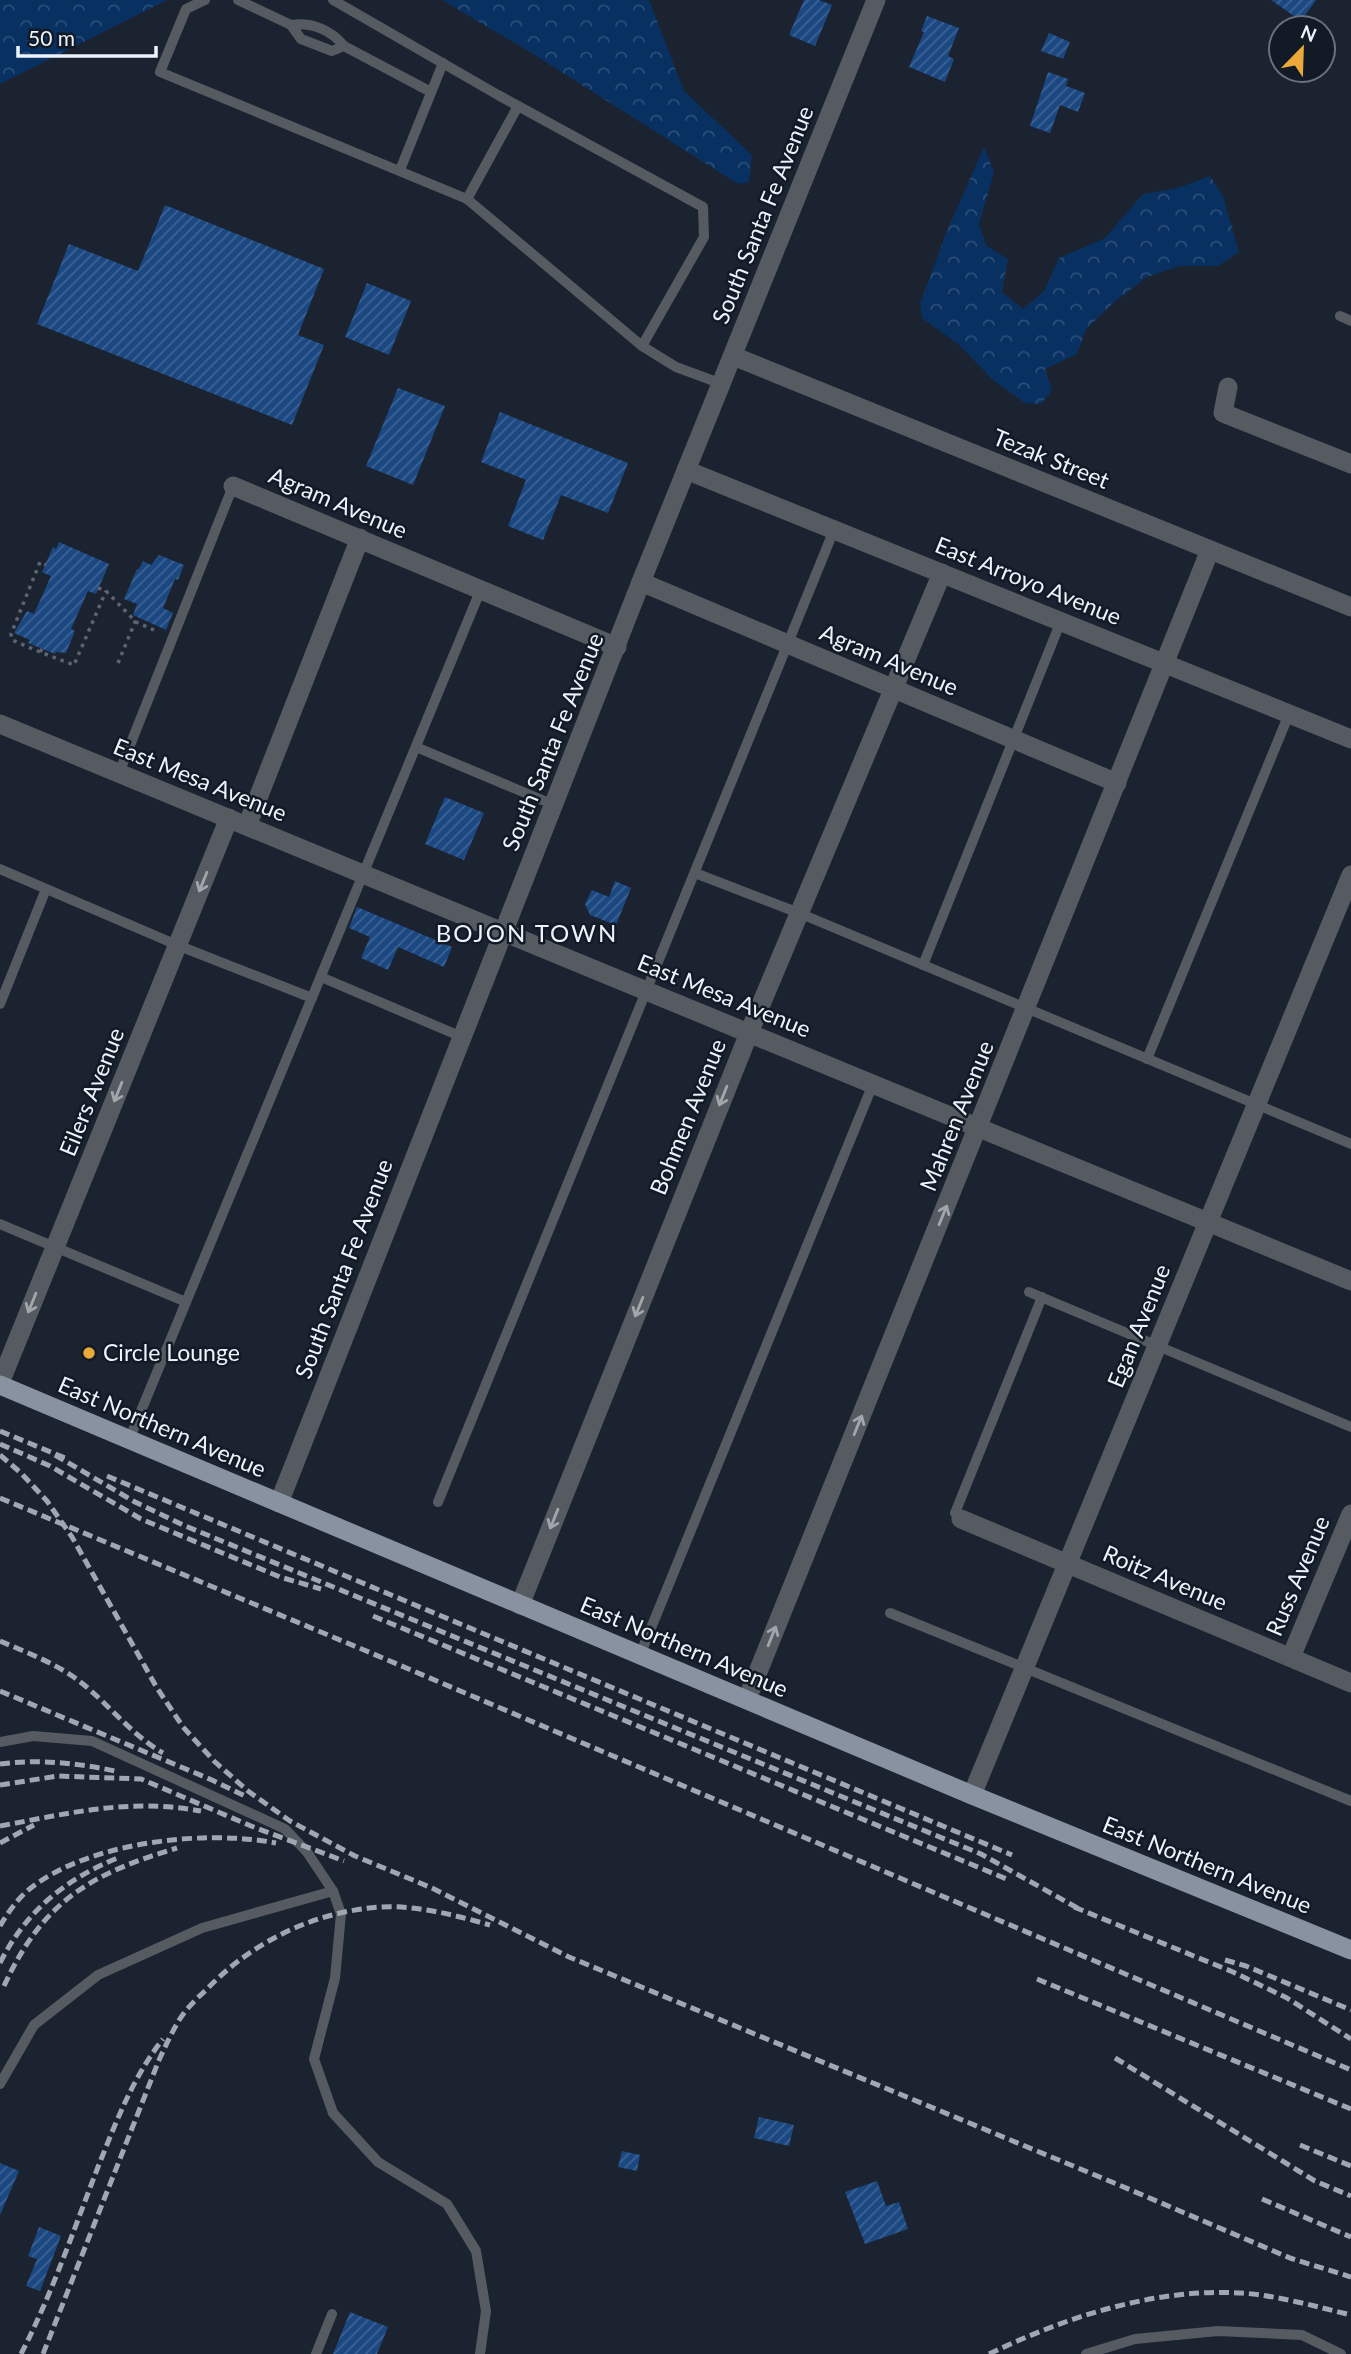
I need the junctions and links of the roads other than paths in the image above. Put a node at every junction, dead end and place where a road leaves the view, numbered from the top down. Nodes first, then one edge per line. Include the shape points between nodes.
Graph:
1 (205, 0) edge
2 (238, 0) edge
3 (333, 0) edge
4 (876, 0) edge
5 (291, 25) junction
6 (344, 46) junction
7 (443, 63) junction
8 (431, 92) junction
9 (518, 106) junction
10 (400, 170) junction
11 (467, 199) junction
12 (1340, 316) dead end
13 (1351, 321) edge
14 (642, 346) junction
15 (733, 356) junction
16 (722, 384) junction
17 (1228, 387) dead end
18 (1351, 464) edge
19 (686, 470) junction
20 (233, 486) joint
21 (835, 530) junction
22 (360, 538) junction
23 (1210, 550) junction
24 (942, 573) junction
25 (642, 582) junction
26 (481, 589) junction
27 (1351, 607) edge
28 (1061, 621) junction
29 (789, 645) junction
30 (617, 647) junction
31 (1165, 663) junction
32 (892, 688) junction
33 (1289, 714) junction
34 (0, 724) edge
35 (1015, 740) junction
36 (1351, 740) edge
37 (416, 747) junction
38 (119, 773) junction
39 (1116, 783) junction
40 (554, 805) junction
41 (229, 818) junction
42 (247, 826) junction
43 (0, 869) edge
44 (695, 873) junction
45 (363, 874) junction
46 (1351, 875) edge
47 (46, 889) junction
48 (799, 913) junction
49 (503, 932) junction
50 (177, 945) junction
51 (923, 965) junction
52 (321, 977) junction
53 (647, 991) junction
54 (312, 998) junction
55 (0, 1004) edge
56 (1026, 1009) junction
57 (748, 1033) junction
58 (462, 1037) junction
59 (1147, 1059) junction
60 (873, 1084) junction
61 (1257, 1104) junction
62 (978, 1128) junction
63 (1351, 1144) edge
64 (1208, 1222) junction
65 (0, 1224) edge
66 (55, 1247) junction
67 (1351, 1281) edge
68 (1029, 1292) dead end
69 (1042, 1297) junction
70 (186, 1301) junction
71 (1157, 1346) junction
72 (0, 1384) edge
73 (1351, 1427) edge
74 (129, 1440) junction
75 (438, 1502) dead end
76 (279, 1503) junction
77 (1351, 1514) edge
78 (961, 1519) joint
79 (1067, 1564) junction
80 (520, 1605) junction
81 (890, 1613) dead end
82 (640, 1655) junction
83 (1291, 1657) junction
84 (1024, 1668) junction
85 (1351, 1683) edge
86 (747, 1699) junction
87 (0, 1742) edge
88 (972, 1795) junction
89 (1351, 1801) edge
90 (332, 1891) junction
91 (1351, 1950) edge
92 (0, 2084) edge
93 (332, 2314) dead end
94 (317, 2354) edge
95 (480, 2354) edge
96 (1086, 2354) edge
97 (1341, 2354) edge

1 - 10 lane via 186,9 160,72
2 - 5 lane
3 - 7 lane
4 - 15 street, South Santa Fe Avenue
5 - 6 lane via 306,23 334,34
5 - 6 lane via 301,39 332,51
6 - 8 lane
7 - 8 lane
7 - 9 lane
8 - 10 lane
9 - 11 lane
9 - 14 lane via 703,207 704,237
10 - 11 lane
11 - 14 lane
12 - 13 lane
14 - 16 lane via 676,367
15 - 16 street, South Santa Fe Avenue
15 - 23 street, Tezak Street
16 - 19 street, South Santa Fe Avenue
17 - 18 street via 1223,414
19 - 21 street, East Arroyo Avenue
19 - 25 street, South Santa Fe Avenue
20 - 22 street, Agram Avenue
20 - 38 lane
21 - 24 street, East Arroyo Avenue
21 - 29 lane
22 - 26 street, Agram Avenue
22 - 42 street
23 - 27 street, Tezak Street
23 - 31 street, Mahren Avenue
24 - 28 street, East Arroyo Avenue
24 - 32 street, Bohmen Avenue
25 - 29 street, Agram Avenue
25 - 30 street, South Santa Fe Avenue
26 - 30 street, Agram Avenue
26 - 37 lane
28 - 31 street, East Arroyo Avenue
28 - 35 lane
29 - 32 street, Agram Avenue
29 - 44 lane
30 - 40 street, South Santa Fe Avenue
31 - 33 street, East Arroyo Avenue
31 - 39 street, Mahren Avenue
32 - 35 street, Agram Avenue
32 - 48 street, Bohmen Avenue
33 - 36 street, East Arroyo Avenue
33 - 59 lane
34 - 38 street, East Mesa Avenue
35 - 39 street, Agram Avenue
35 - 51 lane
37 - 40 lane
37 - 45 lane
38 - 41 street, East Mesa Avenue
39 - 56 street, Mahren Avenue
40 - 49 street, South Santa Fe Avenue
41 - 42 street, East Mesa Avenue
41 -> 50 street, Eilers Avenue
42 - 45 street, East Mesa Avenue
43 - 47 lane
44 - 48 lane
44 - 53 lane
45 - 49 street, East Mesa Avenue
45 - 52 lane
46 - 61 street, Egan Avenue
47 - 50 lane
47 - 55 lane
48 - 51 lane
48 - 57 street, Bohmen Avenue
49 - 53 street, East Mesa Avenue
49 - 58 street, South Santa Fe Avenue
50 - 54 lane
50 -> 66 street, Eilers Avenue
51 - 56 lane
52 - 54 lane
52 - 58 lane
53 - 57 street, East Mesa Avenue
53 - 75 lane
54 - 70 lane
56 - 59 lane
56 - 62 street, Mahren Avenue
57 - 60 street, East Mesa Avenue
57 -> 80 street, Bohmen Avenue
58 - 76 street, South Santa Fe Avenue
59 - 61 lane
60 - 62 street, East Mesa Avenue
60 - 82 lane
61 - 63 lane
61 - 64 street, Egan Avenue
62 - 64 street, East Mesa Avenue
86 -> 62 street, Mahren Avenue
64 - 67 street, East Mesa Avenue
64 - 71 street, Egan Avenue
65 - 66 lane
66 - 70 lane
66 -> 72 street, Eilers Avenue
68 - 69 lane
69 - 71 lane
69 - 78 lane via 955,1513
70 - 74 lane
71 - 73 lane
71 - 79 street, Egan Avenue
72 - 74 main road, East Northern Avenue
74 - 76 main road, East Northern Avenue
76 - 80 main road, East Northern Avenue
77 - 83 street, Russ Avenue
78 - 79 street, Roitz Avenue
79 - 83 street, Roitz Avenue
79 - 84 street, Egan Avenue
80 - 82 main road, East Northern Avenue
81 - 84 lane
82 - 86 main road, East Northern Avenue
83 - 85 street, Roitz Avenue
84 - 88 street, Egan Avenue
84 - 89 lane
86 - 88 main road, East Northern Avenue
87 - 90 lane via 33,1736 92,1741 285,1829 307,1852
88 - 91 main road, East Northern Avenue
90 - 92 lane via 202,1928 98,1975 34,2025
90 - 95 lane via 341,1914 335,1978 314,2059 332,2113 378,2162 447,2204 476,2251 486,2311
93 - 94 lane
96 - 97 lane via 1135,2339 1218,2331 1302,2335

